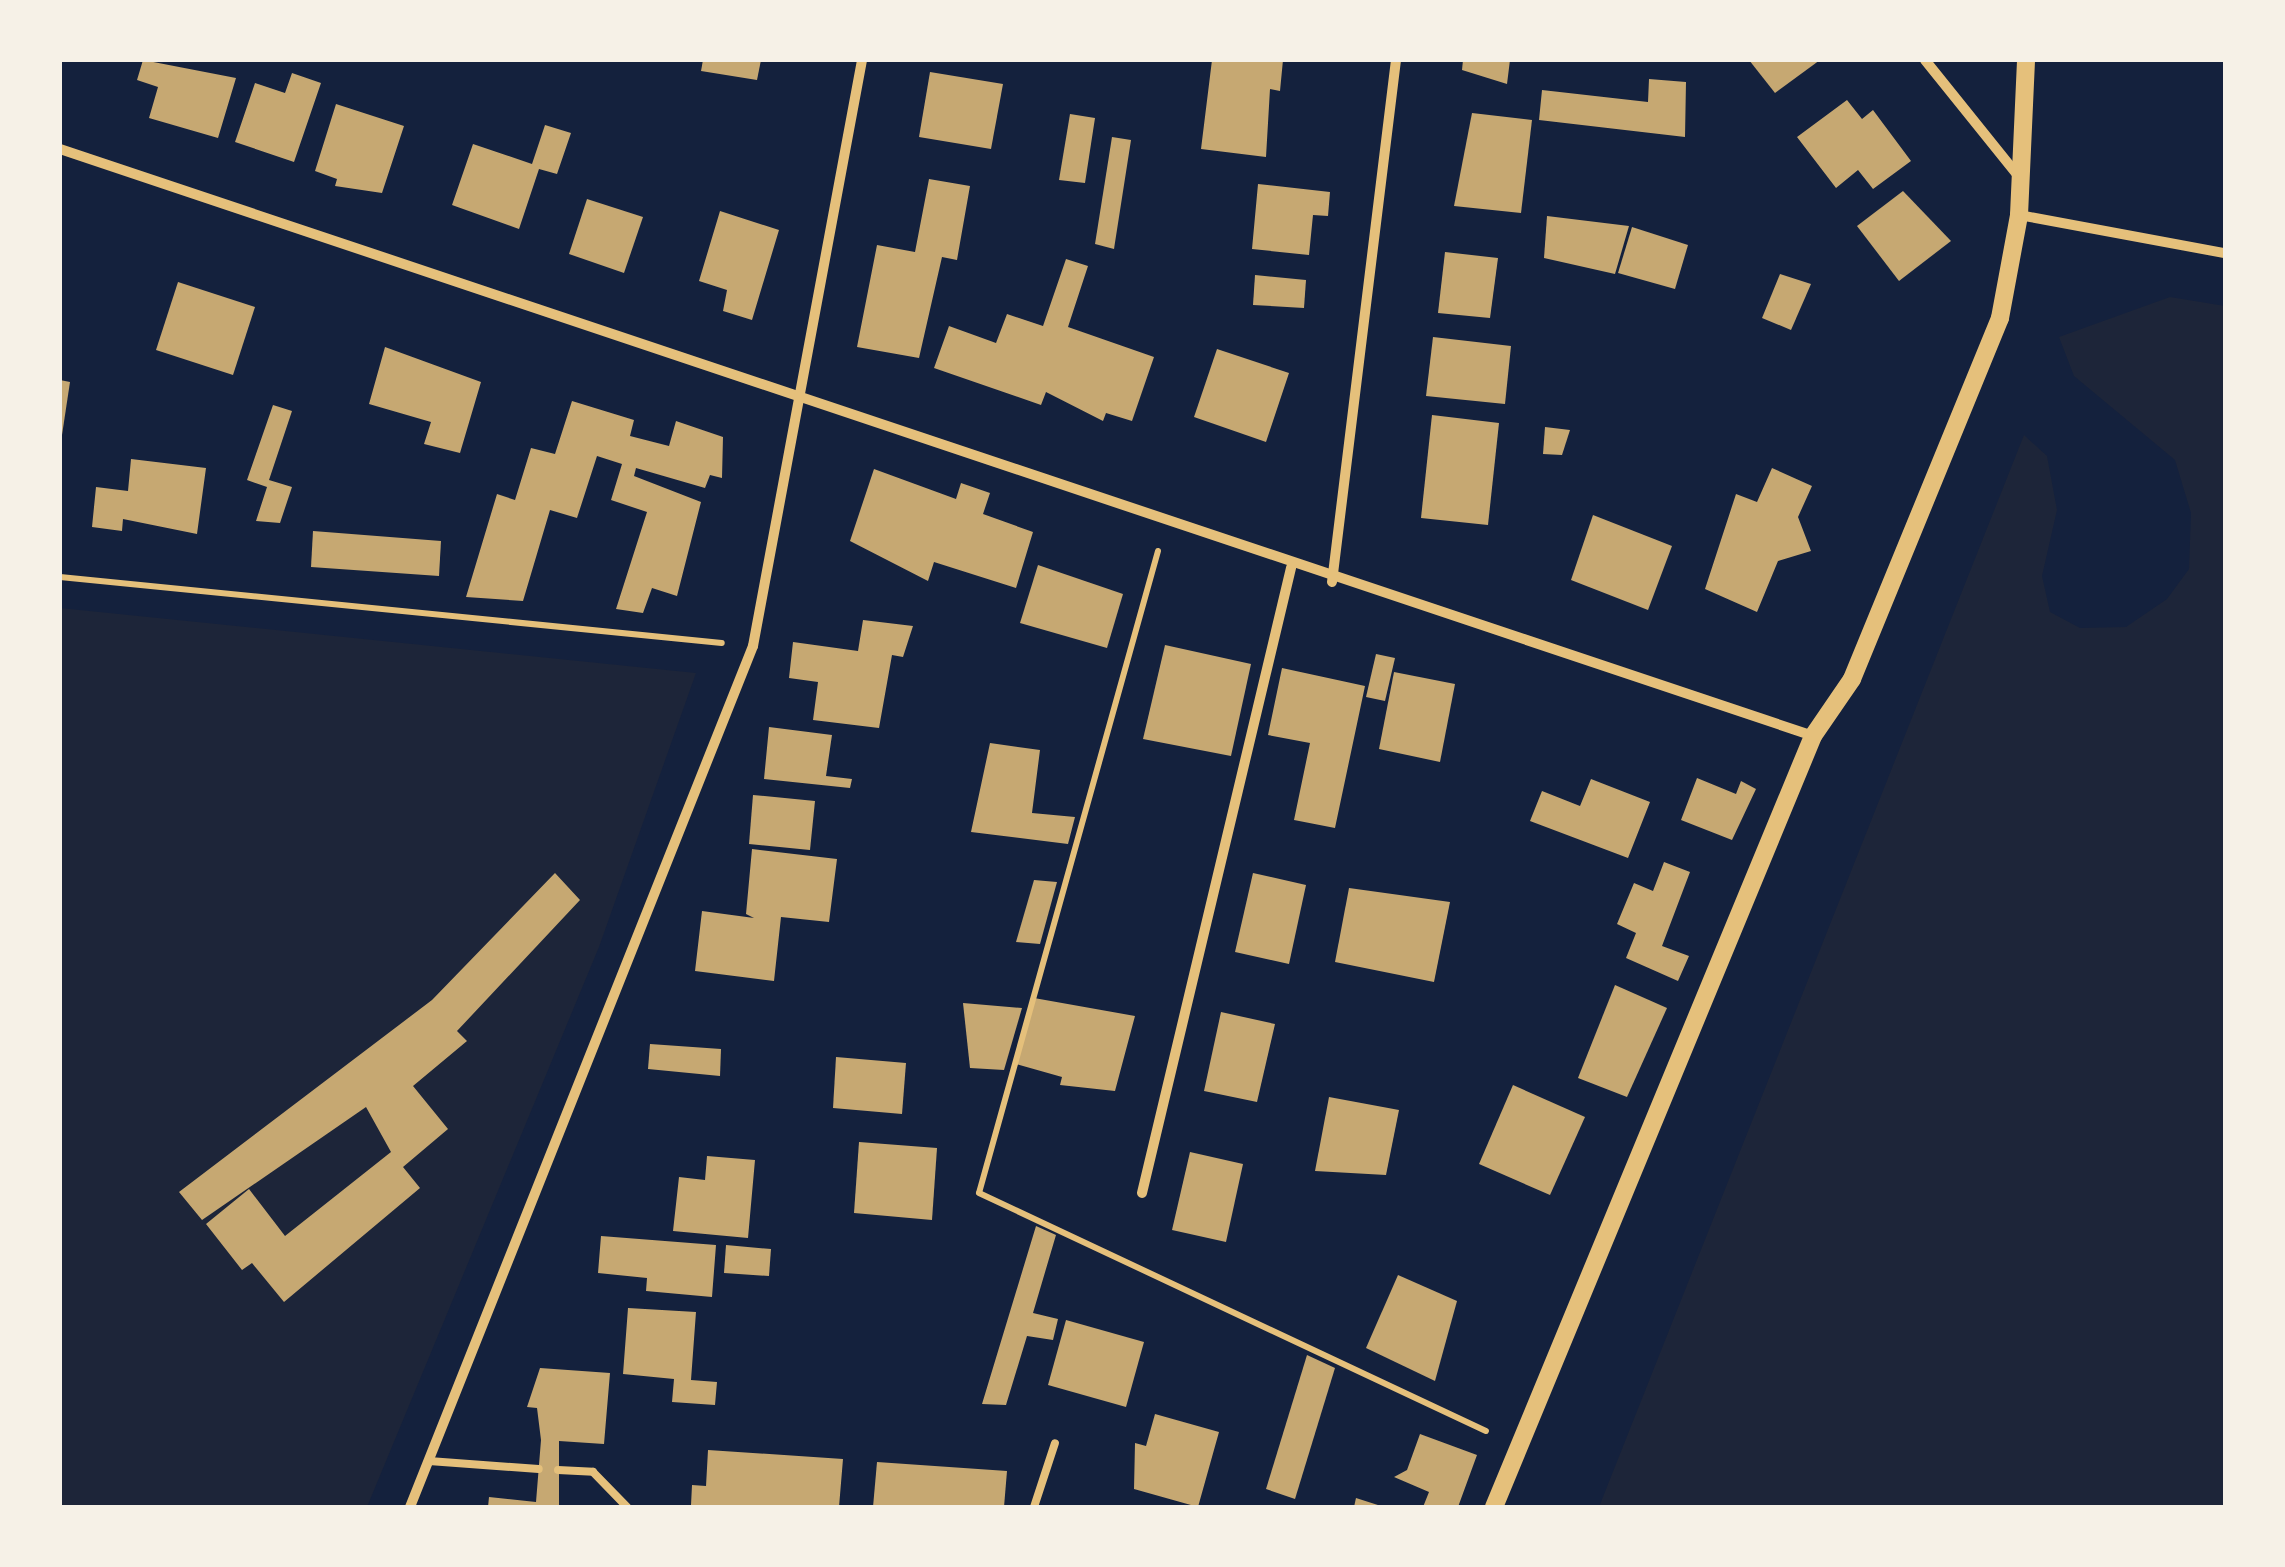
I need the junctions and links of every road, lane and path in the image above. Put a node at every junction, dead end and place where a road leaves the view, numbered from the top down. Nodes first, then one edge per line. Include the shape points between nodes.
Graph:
1 (862, 60) edge
2 (1396, 60) edge
3 (1925, 60) edge
4 (2026, 60) edge
5 (60, 149) edge
6 (2020, 178) junction
7 (2019, 215) junction
8 (2225, 252) edge
9 (798, 401) junction
10 (1291, 568) junction
11 (60, 577) edge
12 (1332, 582) junction
13 (753, 646) junction
14 (1814, 736) junction
15 (1142, 1193) dead end
16 (1054, 1444) dead end
17 (428, 1462) junction
18 (538, 1469) dead end
19 (558, 1470) dead end
20 (410, 1507) edge
21 (626, 1507) edge
22 (1034, 1507) edge
23 (1494, 1507) edge

1 - 9 street
2 - 12 street
3 - 6 street
4 - 6 street
5 - 9 street
6 - 7 street
7 - 8 street
7 - 14 street via 2000,318 1852,678
9 - 10 street
9 - 13 street
10 - 12 street
10 - 15 street
11 - 13 path
12 - 14 street
13 - 17 street
14 - 23 street
16 - 22 lane
17 - 18 lane
17 - 20 street
19 - 21 lane via 593,1472

